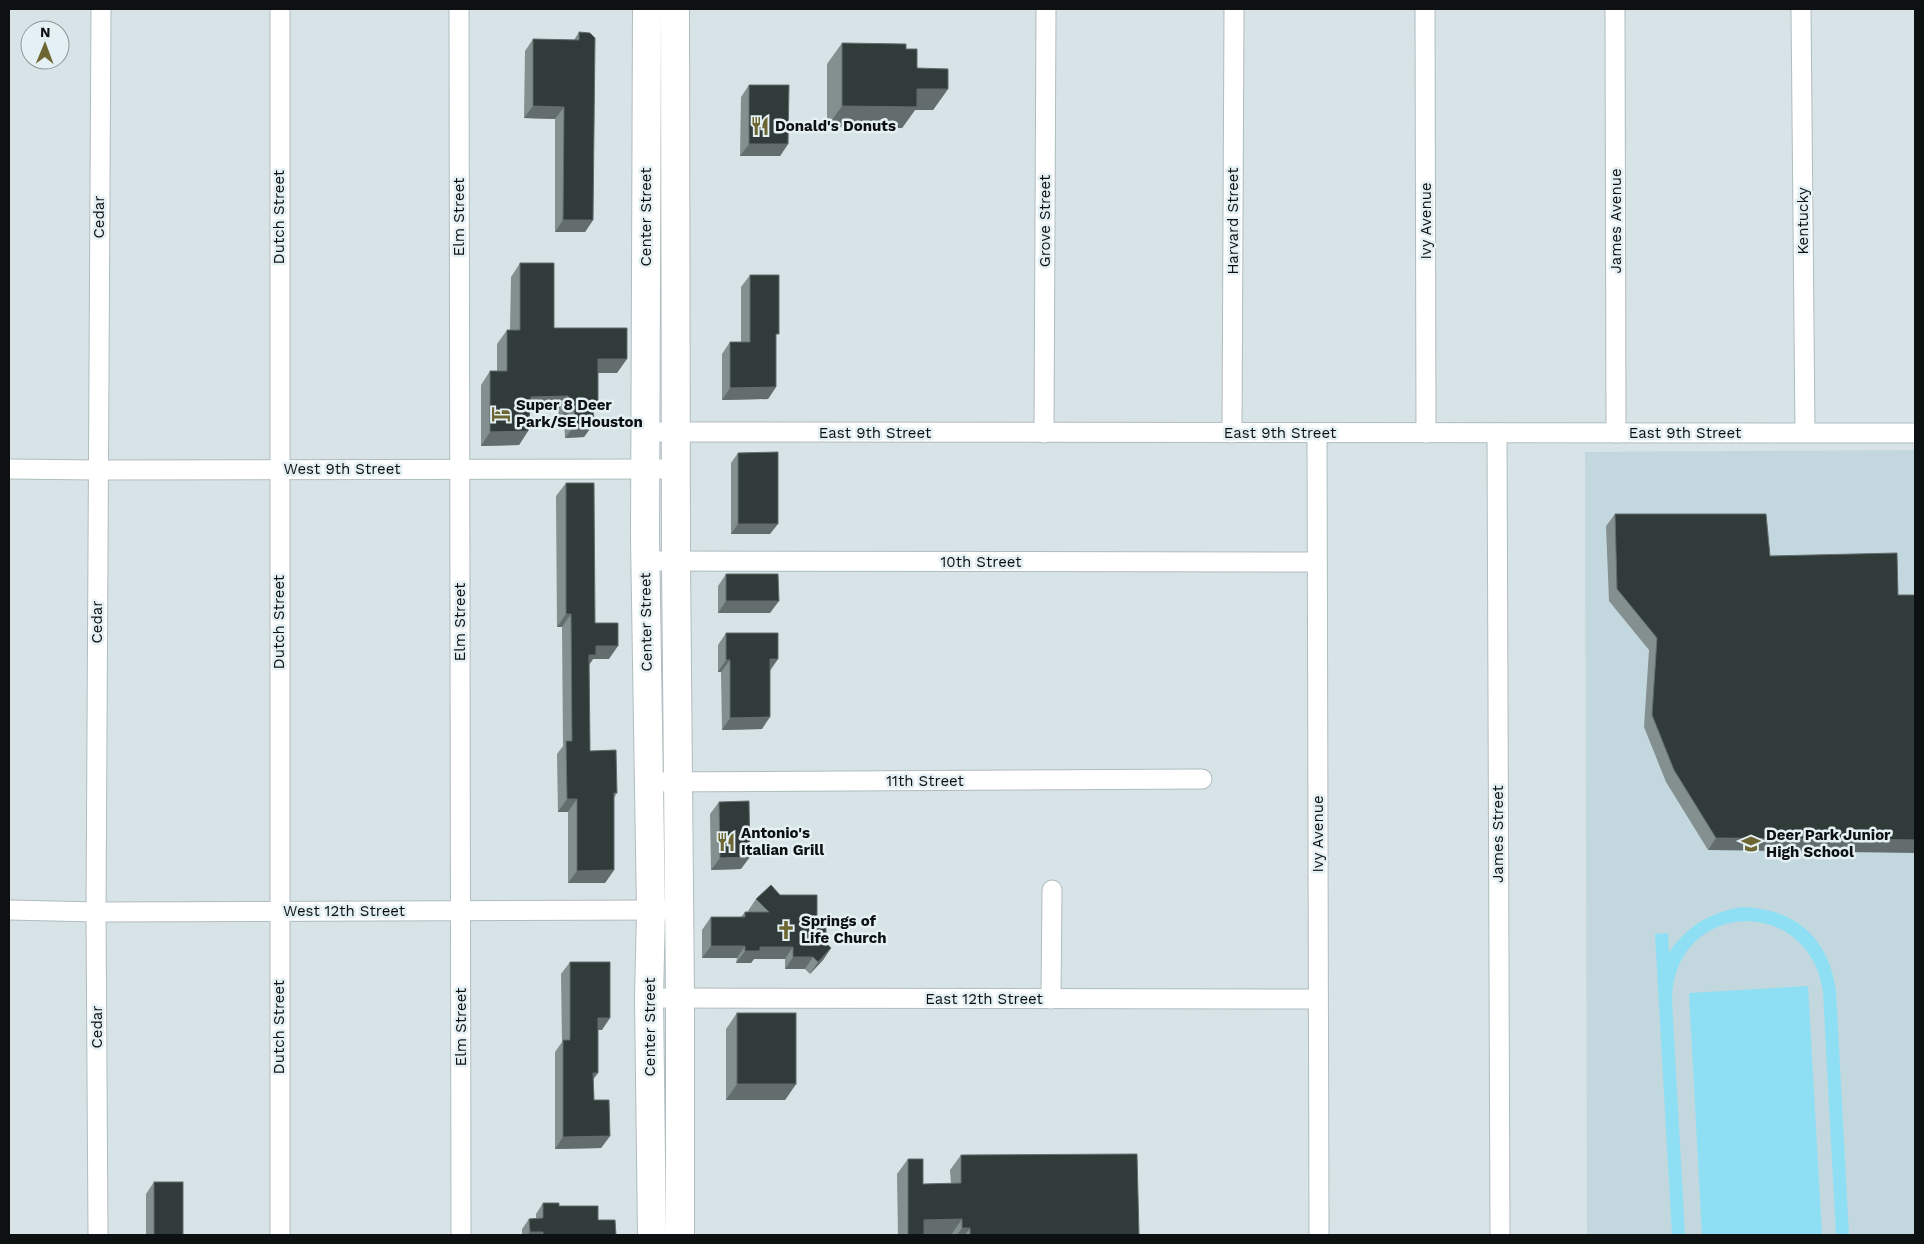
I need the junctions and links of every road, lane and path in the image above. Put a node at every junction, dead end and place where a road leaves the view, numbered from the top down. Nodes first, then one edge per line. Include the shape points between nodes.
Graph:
1 (101, 9) edge
2 (280, 9) edge
3 (459, 9) edge
4 (647, 9) edge
5 (675, 9) edge
6 (1046, 9) edge
7 (1234, 9) edge
8 (1425, 9) edge
9 (1615, 9) edge
10 (1801, 9) edge
11 (645, 432) junction
12 (676, 432) junction
13 (1805, 432) junction
14 (1044, 433) junction
15 (1232, 433) junction
16 (1317, 433) junction
17 (1426, 433) junction
18 (1497, 433) junction
19 (1616, 433) junction
20 (1915, 433) edge
21 (9, 469) edge
22 (459, 469) junction
23 (645, 469) junction
24 (676, 469) junction
25 (97, 470) junction
26 (279, 470) junction
27 (646, 561) junction
28 (676, 562) junction
29 (1317, 562) junction
30 (1202, 779) dead end
31 (649, 782) junction
32 (679, 782) junction
33 (1052, 890) dead end
34 (9, 910) edge
35 (680, 910) junction
36 (279, 911) junction
37 (460, 911) junction
38 (651, 911) junction
39 (96, 912) junction
40 (649, 998) junction
41 (680, 998) junction
42 (1051, 999) junction
43 (1318, 999) junction
44 (98, 1235) edge
45 (280, 1235) edge
46 (461, 1235) edge
47 (652, 1235) edge
48 (680, 1235) edge
49 (1318, 1235) edge
50 (1500, 1235) edge

1 - 25 street, Cedar
2 - 26 street, Dutch Street
3 - 22 street, Elm Street
4 - 11 main road, Center Street
5 - 12 main road, Center Street
6 - 14 street, Grove Street
7 - 15 street, Harvard Street
8 - 17 street, Ivy Avenue
9 - 19 street, James Avenue
10 - 13 street, Kentucky
11 - 12 street, East 9th Street
11 - 23 main road, Center Street
12 - 14 street, East 9th Street
12 - 24 main road, Center Street
13 - 19 street, East 9th Street
13 - 20 street, East 9th Street
14 - 15 street, East 9th Street
15 - 16 street, East 9th Street
16 - 17 street, East 9th Street
16 - 29 street, Ivy Avenue
17 - 18 street, East 9th Street
18 - 19 street, East 9th Street
18 - 50 street, James Street
21 - 25 street, West 9th Street
22 - 23 street, West 9th Street
22 - 26 street, West 9th Street
22 - 37 street, Elm Street
23 - 24 street, West 9th Street
23 - 27 main road, Center Street
24 - 28 main road, Center Street
25 - 26 street, West 9th Street
25 - 39 street, Cedar
26 - 36 street, Dutch Street
27 - 28 street, 10th Street
27 - 31 main road, Center Street
28 - 29 street, 10th Street
28 - 32 main road, Center Street
29 - 43 street, Ivy Avenue
30 - 32 street, 11th Street
31 - 32 street, 11th Street
31 - 38 main road, Center Street
32 - 35 main road, Center Street
33 - 42 street
34 - 39 street, West 12th Street
35 - 38 street, West 12th Street
35 - 41 main road, Center Street
36 - 37 street, West 12th Street
36 - 39 street, West 12th Street
36 - 45 street, Dutch Street
37 - 38 street, West 12th Street
37 - 46 street, Elm Street
38 - 40 main road, Center Street
39 - 44 street, Cedar
40 - 41 street, East 12th Street
40 - 47 main road, Center Street
41 - 42 street, East 12th Street
41 - 48 main road, Center Street
42 - 43 street, East 12th Street
43 - 49 street, Ivy Avenue

